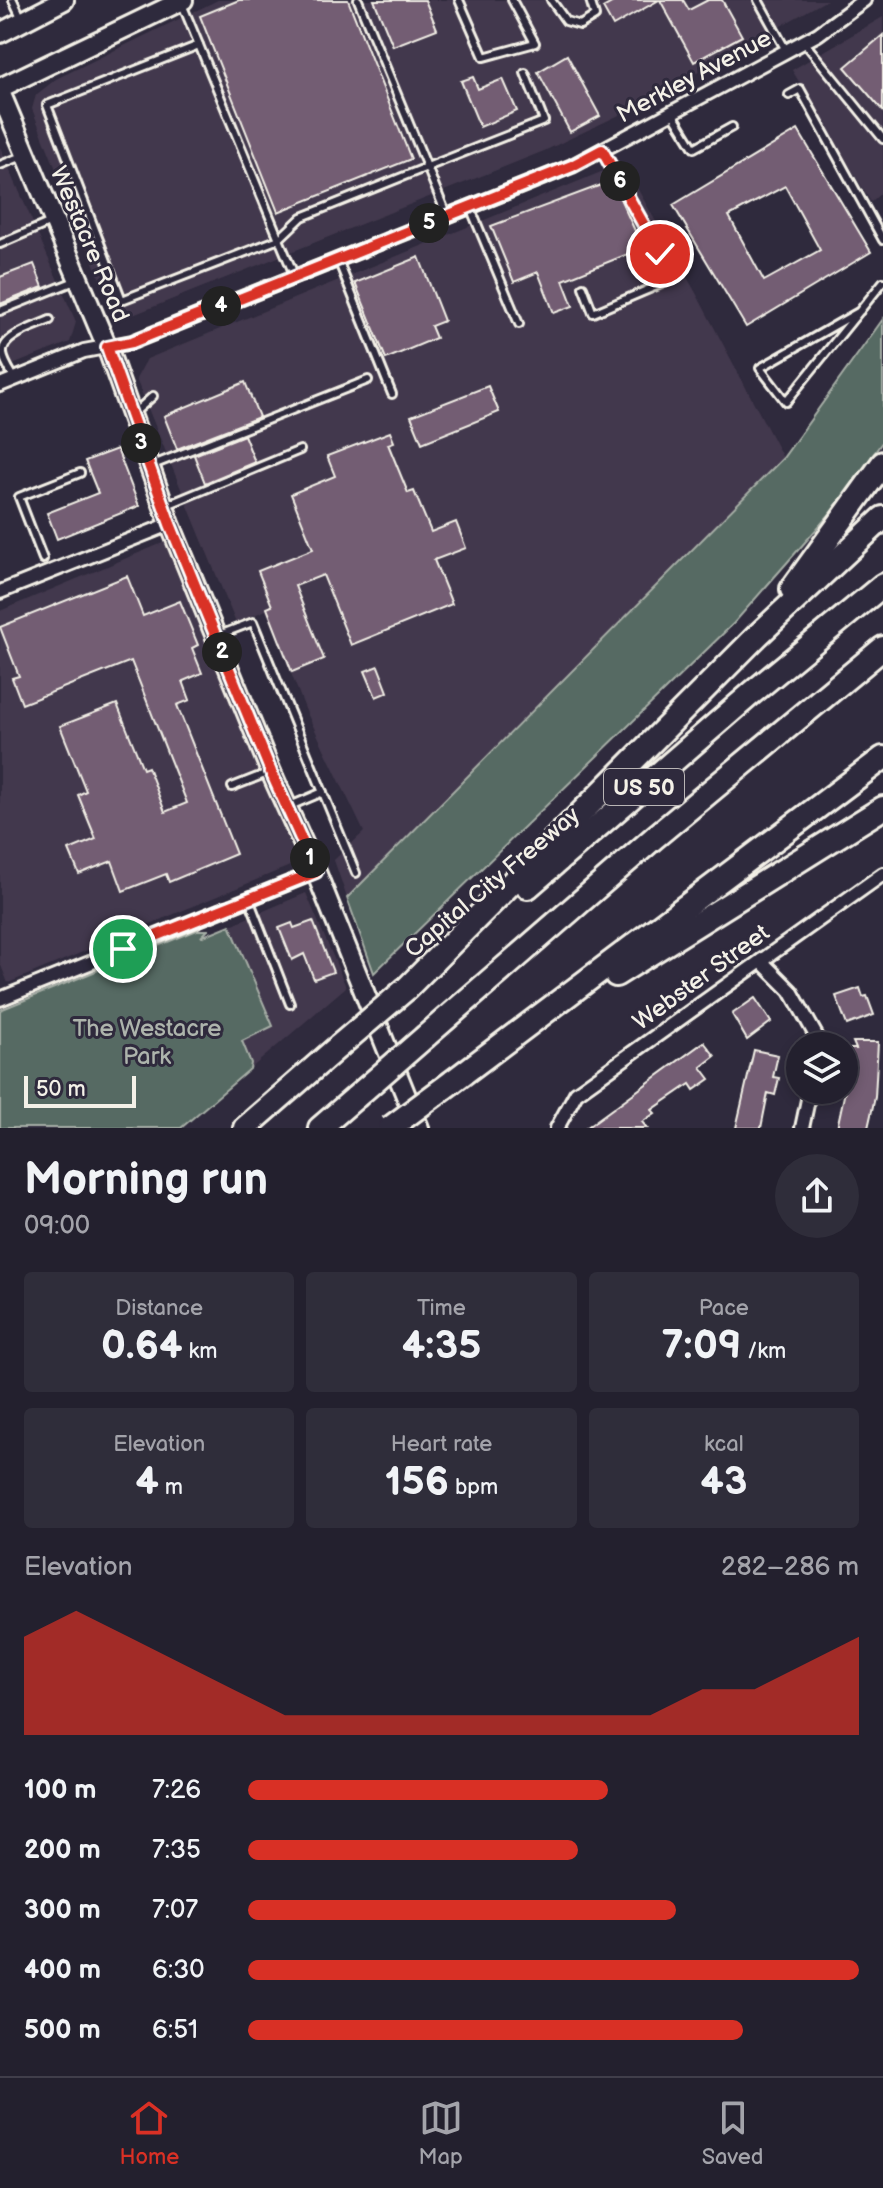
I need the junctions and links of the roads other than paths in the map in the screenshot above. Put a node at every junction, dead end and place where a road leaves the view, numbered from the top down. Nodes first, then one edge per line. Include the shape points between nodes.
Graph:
1 (13, 0) edge
2 (64, 0) edge
3 (182, 0) edge
4 (358, 0) edge
5 (459, 0) edge
6 (512, 0) edge
7 (551, 0) edge
8 (590, 0) edge
9 (758, 0) edge
10 (864, 0) edge
11 (23, 21) junction
12 (0, 33) edge
13 (804, 42) junction
14 (199, 45) junction
15 (787, 52) junction
16 (525, 73) dead end
17 (0, 90) edge
18 (789, 95) dead end
19 (673, 114) junction
20 (732, 127) dead end
21 (881, 133) edge
22 (602, 150) junction
23 (26, 154) junction
24 (0, 165) edge
25 (427, 167) junction
26 (470, 207) junction
27 (447, 216) junction
28 (54, 221) junction
29 (279, 239) junction
30 (883, 240) edge
31 (0, 244) edge
32 (338, 260) junction
33 (295, 277) junction
34 (79, 280) junction
35 (883, 282) edge
36 (583, 287) dead end
37 (0, 311) edge
38 (860, 311) junction
39 (50, 320) dead end
40 (519, 324) dead end
41 (107, 347) junction
42 (15, 379) junction
43 (368, 380) dead end
44 (0, 385) edge
45 (392, 394) dead end
46 (153, 396) dead end
47 (131, 415) junction
48 (300, 450) dead end
49 (883, 463) edge
50 (149, 466) junction
51 (80, 473) dead end
52 (166, 516) junction
53 (883, 518) edge
54 (43, 559) dead end
55 (883, 585) edge
56 (0, 592) edge
57 (758, 635) junction
58 (216, 637) junction
59 (883, 648) edge
60 (883, 758) edge
61 (271, 772) junction
62 (232, 787) dead end
63 (323, 792) junction
64 (287, 807) junction
65 (883, 808) edge
66 (316, 872) junction
67 (356, 873) dead end
68 (883, 874) edge
69 (249, 899) junction
70 (761, 961) junction
71 (406, 989) junction
72 (0, 999) edge
73 (290, 1004) dead end
74 (525, 1029) junction
75 (814, 1032) edge
76 (807, 1104) edge
77 (245, 1128) edge
78 (320, 1128) edge
79 (390, 1128) edge
80 (419, 1128) edge
81 (557, 1128) edge
82 (802, 1128) edge

1 - 11 lane
2 - 11 street
3 - 14 lane
3 - 17 street
4 - 25 lane
5 - 6 lane via 484,57 535,43
7 - 8 lane via 566,21 580,25 595,16
9 - 15 lane
10 - 13 street, Merkley Avenue
11 - 12 street
13 - 15 street, Merkley Avenue
13 - 21 lane
14 - 29 lane
14 - 29 lane via 47,105 122,300
15 - 19 street, Merkley Avenue
16 - 25 lane via 544,121
17 - 23 street, Westacre Road
18 - 30 lane via 800,89
19 - 20 lane via 694,148
19 - 22 street, Merkley Avenue
22 - 26 street, Merkley Avenue
22 - 36 lane via 673,279 593,313
23 - 24 lane
23 - 28 street, Westacre Road
25 - 27 lane
25 - 29 lane via 302,217
26 - 27 street, Merkley Avenue
26 - 40 lane
27 - 32 street, Merkley Avenue
28 - 31 lane
28 - 34 street, Westacre Road
29 - 33 lane
32 - 33 street, Merkley Avenue
32 - 45 lane
33 - 41 street, Merkley Avenue via 132,342
34 - 37 lane
34 - 41 street, Westacre Road
35 - 38 lane
38 - 38 lane via 805,379 786,402 760,368
39 - 42 lane via 8,340 3,353
41 - 42 street, Merkley Avenue
41 - 47 street, Westacre Road
42 - 44 street, Merkley Avenue
43 - 50 lane
46 - 47 lane
47 - 50 street, Westacre Road
48 - 52 lane
49 - 57 highway
50 - 52 street, Westacre Road
51 - 54 lane via 19,497
52 - 56 street
52 - 58 street, Westacre Road
53 - 57 highway
55 - 71 highway, Capital City Freeway / US 50
57 - 71 highway
58 - 61 street, Westacre Road
58 - 63 lane via 253,622
59 - 78 highway, US 50, bridge via 655,837
60 - 74 highway
61 - 62 lane
61 - 64 street, Westacre Road
63 - 64 lane
63 - 67 lane
64 - 66 street, Westacre Road
65 - 74 highway
66 - 69 street
66 - 80 street, Westacre Road
68 - 70 street, Webster Street
69 - 72 street
69 - 73 lane
70 - 75 street via 791,991
70 - 81 street, Webster Street via 576,1093
71 - 77 highway, Capital City Freeway / US 50, bridge
74 - 79 highway, bridge
76 - 82 street

